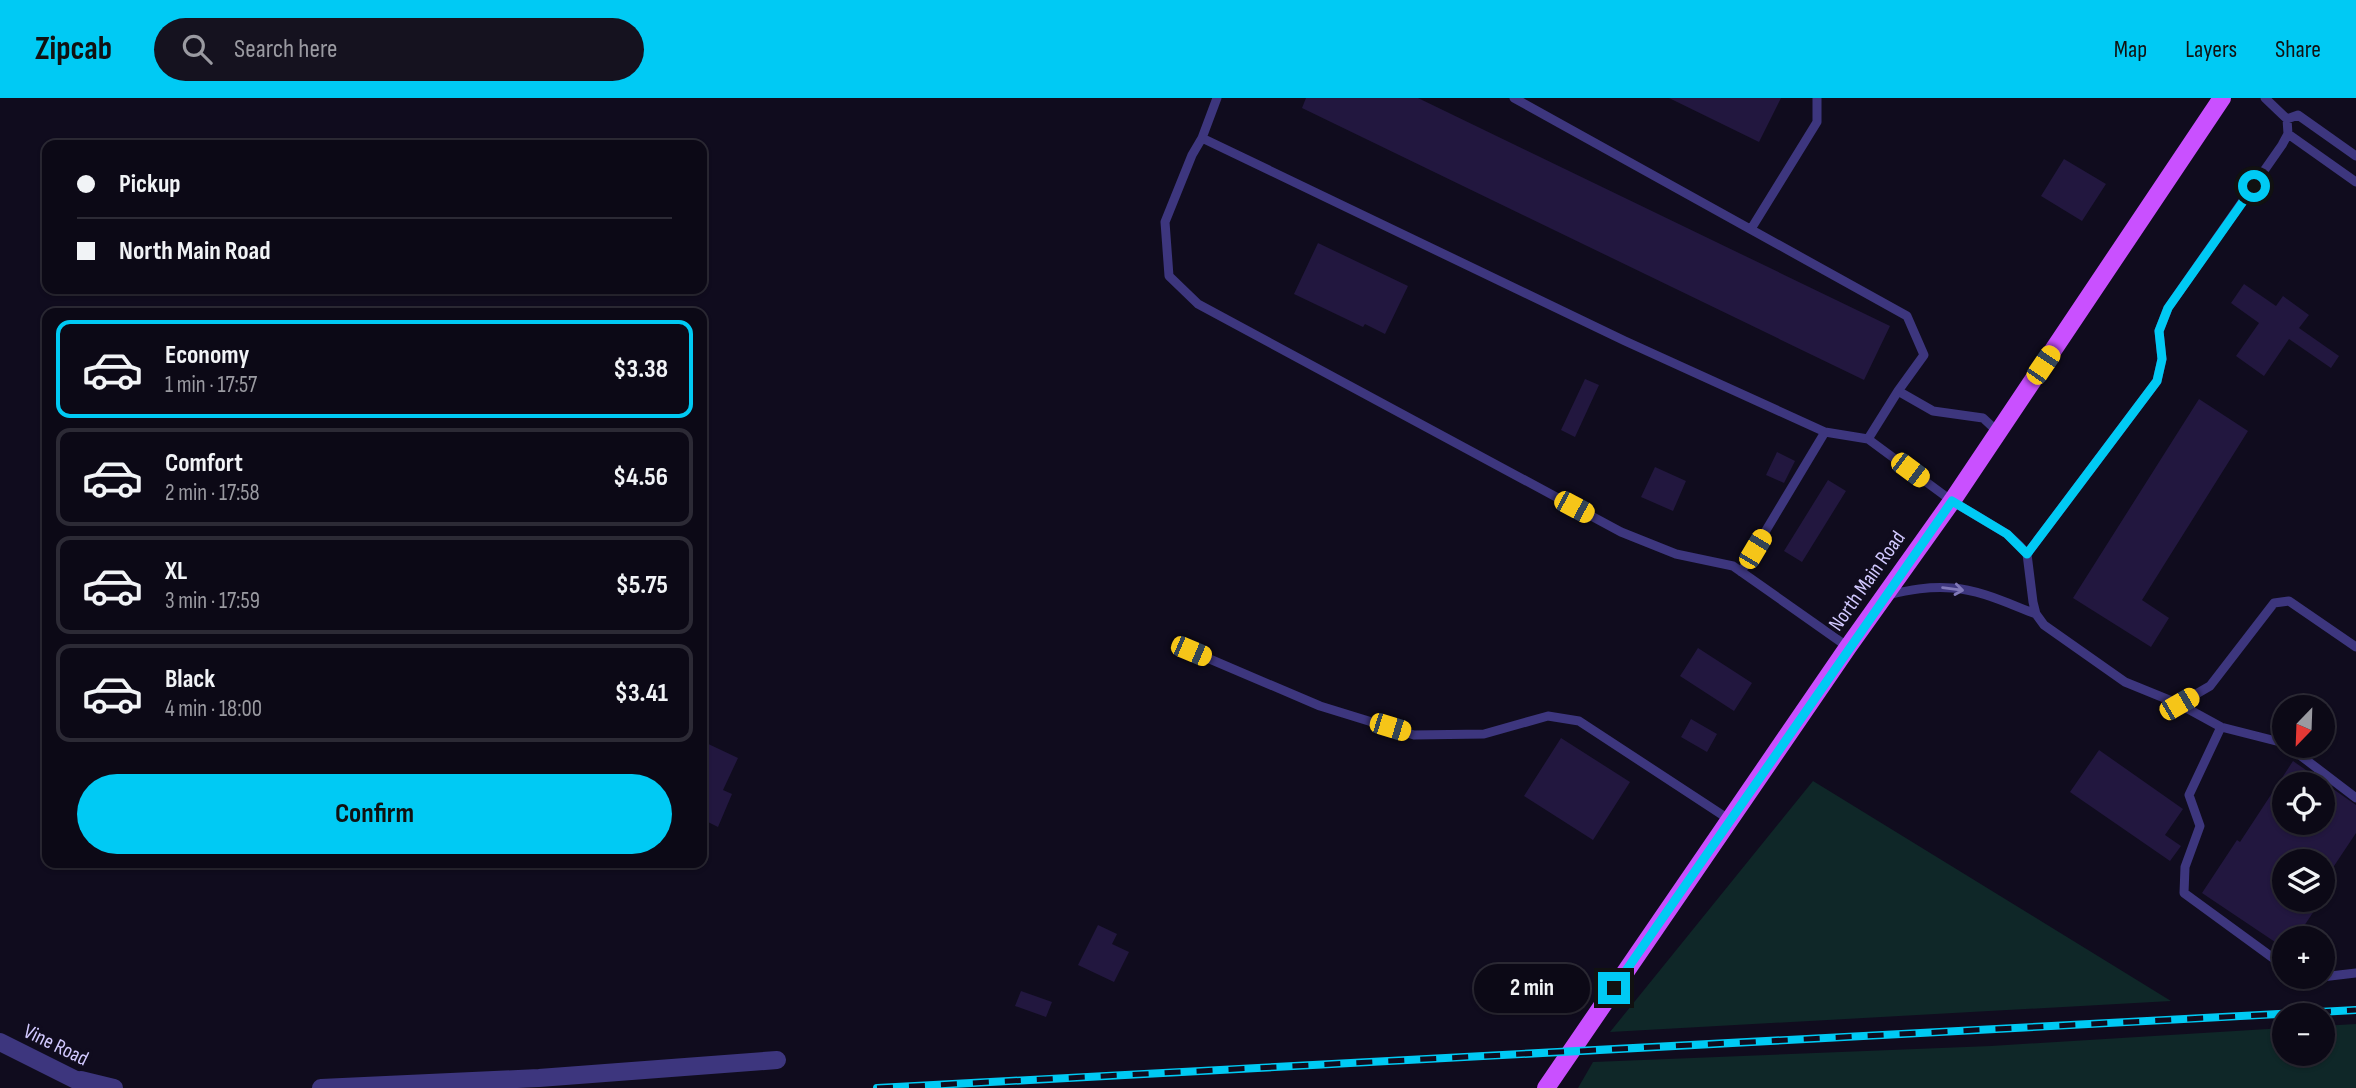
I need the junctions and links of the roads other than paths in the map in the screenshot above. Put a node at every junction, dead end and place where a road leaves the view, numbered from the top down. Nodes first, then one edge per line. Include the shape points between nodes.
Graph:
1 (1217, 98) edge
2 (1514, 98) edge
3 (1817, 98) edge
4 (2222, 98) edge
5 (2264, 98) edge
6 (2287, 120) junction
7 (2288, 134) junction
8 (1202, 138) junction
9 (2356, 156) edge
10 (2356, 182) edge
11 (1751, 229) junction
12 (1898, 391) junction
13 (1825, 432) junction
14 (1998, 432) junction
15 (1868, 439) junction
16 (1952, 501) junction
17 (2027, 554) junction
18 (1741, 572) junction
19 (1885, 595) junction
20 (2036, 614) junction
21 (2354, 642) edge
22 (1848, 647) junction
23 (1191, 651) dead end
24 (2179, 704) junction
25 (2221, 727) junction
26 (2272, 740) edge
27 (2304, 758) edge
28 (2356, 798) edge
29 (1730, 820) junction
30 (2272, 957) edge
31 (2356, 973) edge
32 (2335, 975) edge
33 (0, 1042) edge
34 (777, 1060) dead end
35 (67, 1076) junction
36 (92, 1088) edge
37 (114, 1088) edge
38 (321, 1088) edge
39 (1545, 1088) edge

1 - 8 lane
2 - 11 lane
3 - 11 lane via 1817,122
4 - 14 main road, North Main Road
5 - 6 lane
6 - 7 lane
6 - 9 lane via 2298,115
7 - 10 lane
7 - 17 lane via 2168,308 2159,331 2162,359 2157,381
8 - 13 lane
8 - 18 lane via 1165,222 1169,276 1198,304 1621,532
11 - 12 lane via 1907,316 1924,355
12 - 14 lane via 1933,411 1983,418
12 - 15 lane
13 - 15 lane
13 - 18 lane
14 - 16 main road, North Main Road
15 - 16 lane
16 - 17 lane via 2007,534
16 - 19 main road, North Main Road
17 - 20 lane
18 - 22 lane
19 -> 20 lane via 1954,588
19 - 22 main road, North Main Road
20 - 24 lane via 2044,625 2125,682
21 - 24 lane via 2289,601 2274,603 2210,686
22 - 29 main road, North Main Road
23 - 29 lane via 1320,706 1414,735 1484,734 1548,716 1579,721
24 - 25 lane
25 - 26 lane
25 - 30 lane via 2189,795 2200,826 2185,867 2184,893
27 - 28 lane
29 - 39 main road, North Main Road
31 - 32 lane
33 - 35 street, Vine Road
34 - 38 street
35 - 36 street, Vine Road
35 - 37 street

